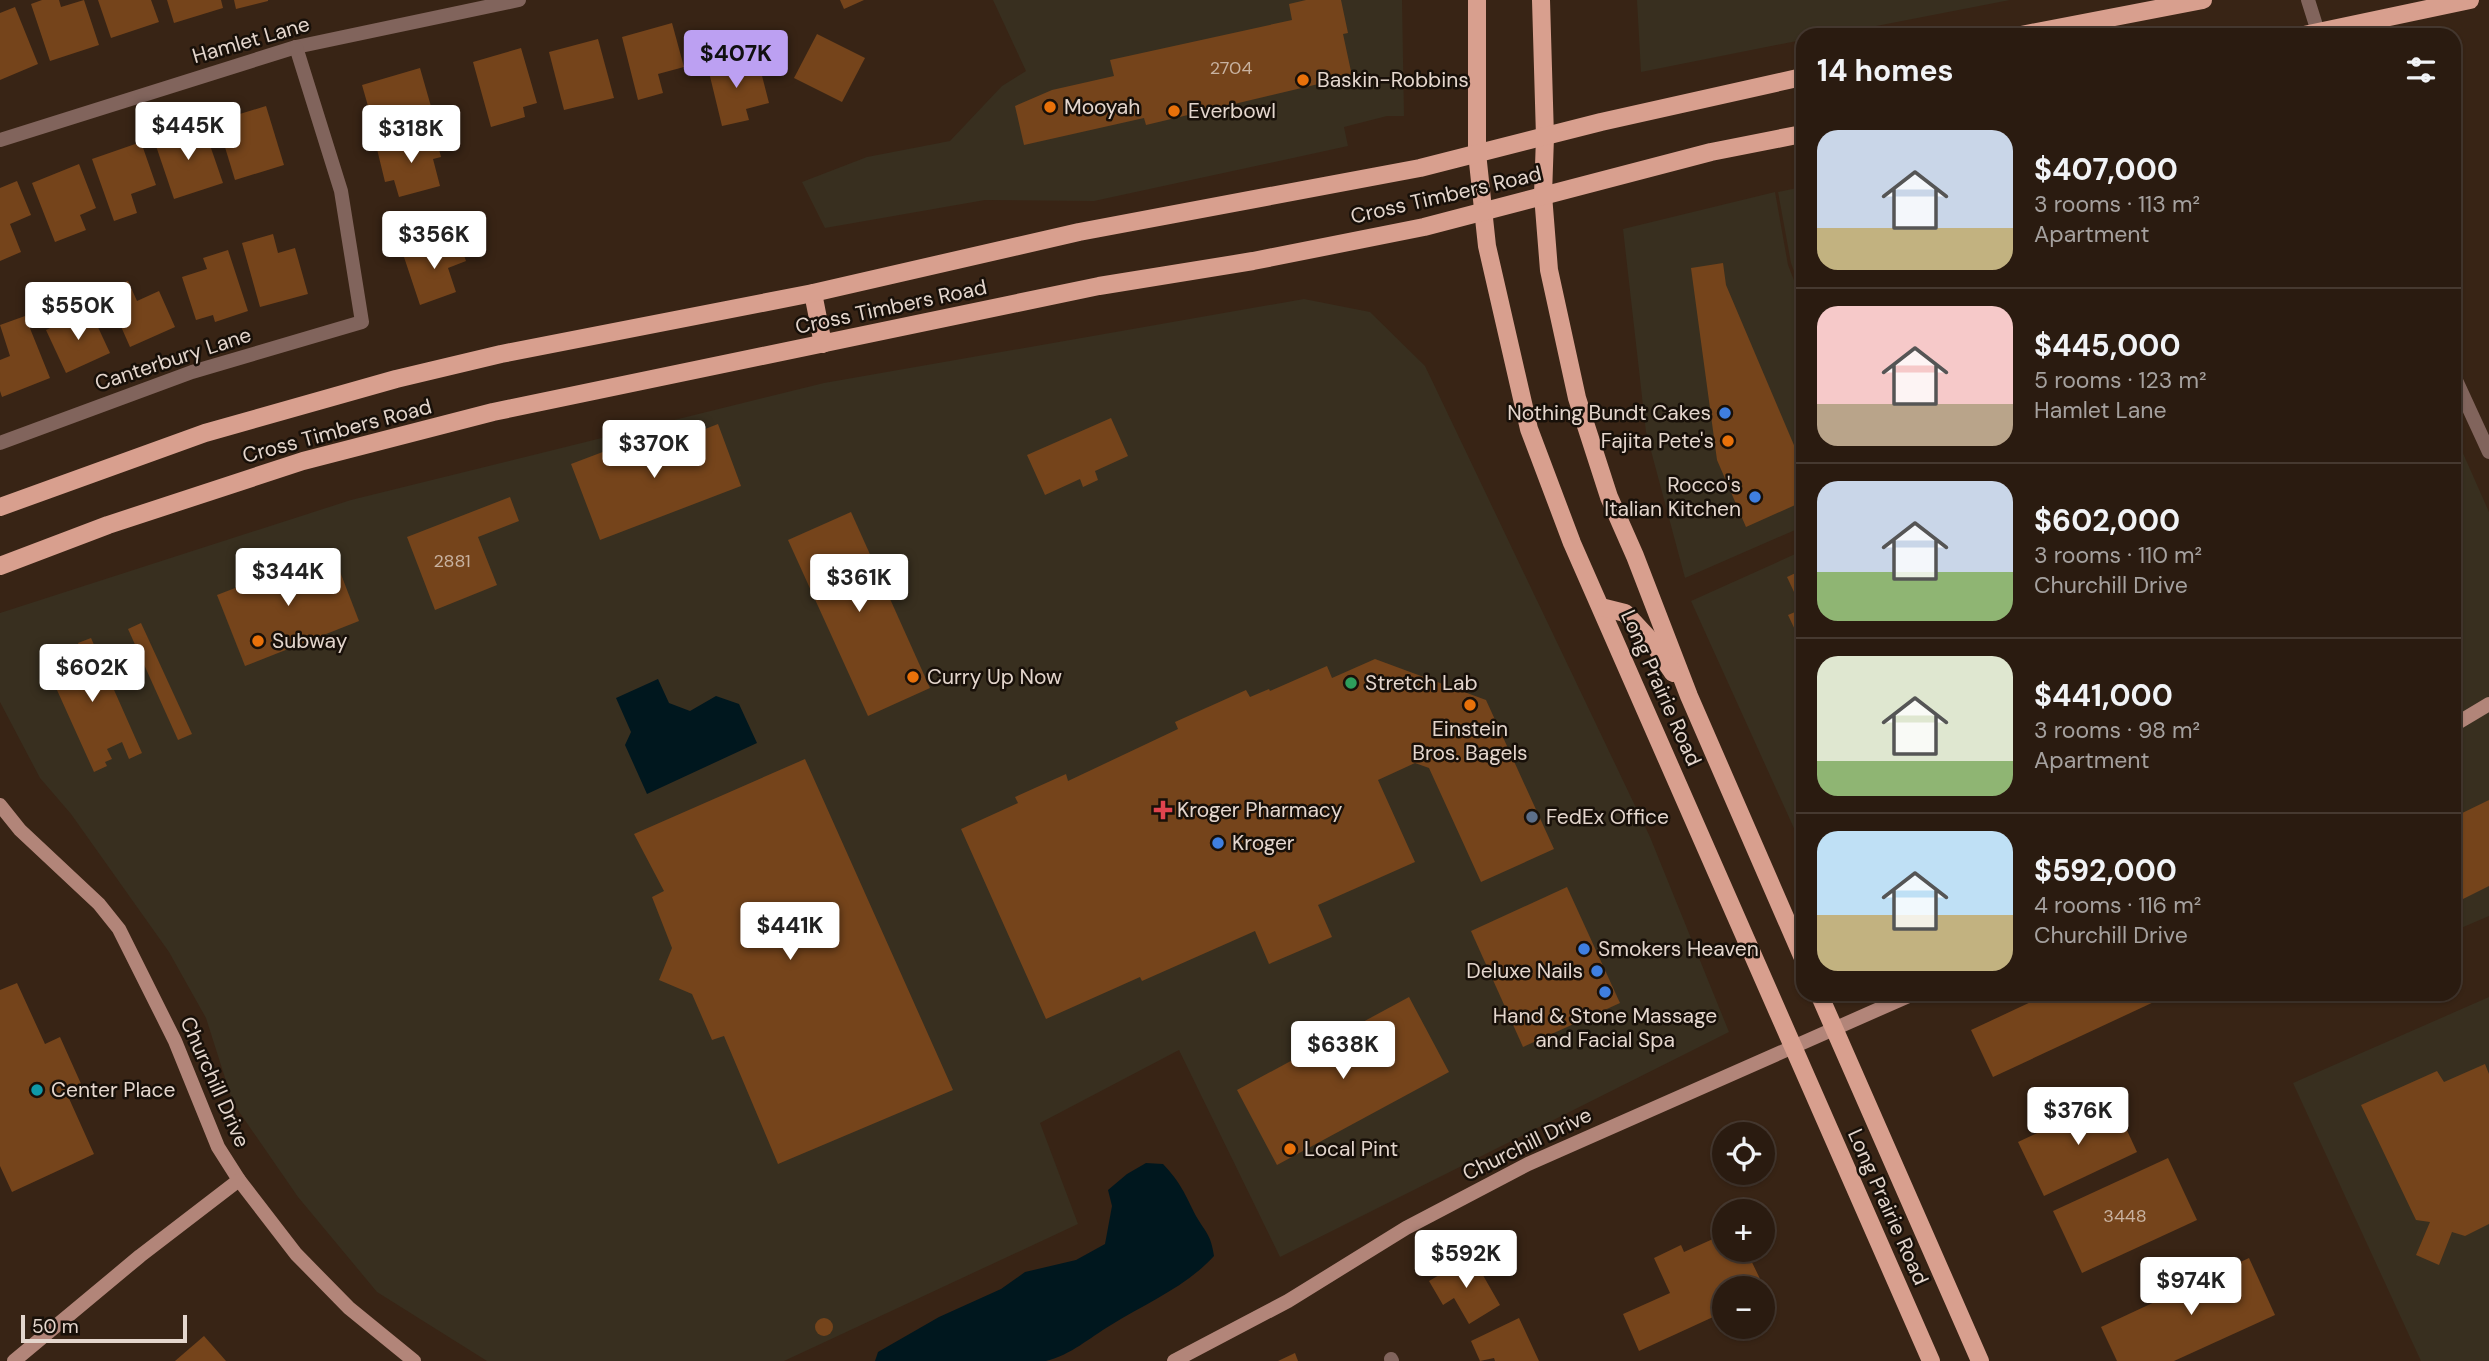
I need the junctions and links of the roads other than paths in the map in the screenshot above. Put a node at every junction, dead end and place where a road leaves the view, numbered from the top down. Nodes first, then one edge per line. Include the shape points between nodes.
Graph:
1 (519, 0) edge
2 (1477, 0) edge
3 (1541, 0) edge
4 (2203, 0) edge
5 (2308, 0) edge
6 (2470, 0) edge
7 (2057, 28) edge
8 (2312, 28) edge
9 (2341, 28) edge
10 (296, 47) junction
11 (1796, 78) edge
12 (1796, 136) edge
13 (1545, 137) junction
14 (0, 140) edge
15 (1477, 153) junction
16 (1544, 195) junction
17 (1483, 211) junction
18 (813, 293) junction
19 (823, 344) junction
20 (2461, 391) edge
21 (0, 443) edge
22 (2489, 452) edge
23 (0, 507) edge
24 (0, 566) edge
25 (1601, 607) junction
26 (1689, 696) junction
27 (2489, 704) edge
28 (2461, 721) edge
29 (0, 805) edge
30 (1796, 942) edge
31 (1822, 1001) edge
32 (1898, 1001) edge
33 (1835, 1030) junction
34 (1793, 1047) junction
35 (239, 1180) junction
36 (14, 1361) edge
37 (414, 1361) edge
38 (1174, 1361) edge
39 (1931, 1361) edge
40 (1980, 1361) edge

1 - 10 street, Hamlet Lane
2 - 15 main road, Long Prairie Road
3 - 13 main road, Long Prairie Road
4 - 7 main road
5 - 8 street
6 - 9 main road
10 - 14 street, Hamlet Lane
10 - 21 street, Canterbury Lane via 341,191 362,322 192,372
11 - 13 main road, Cross Timbers Road
12 - 16 main road, Cross Timbers Road via 1711,152
13 - 15 main road, Cross Timbers Road
13 - 16 main road, Long Prairie Road
15 - 17 main road, Long Prairie Road
15 - 18 main road, Cross Timbers Road via 1079,232
16 - 17 main road, Cross Timbers Road
16 - 26 main road, Long Prairie Road via 1549,270 1577,398 1609,497
17 - 19 main road, Cross Timbers Road via 1424,227 1099,286
17 - 25 main road, Long Prairie Road via 1496,293 1529,429
18 - 19 main road
18 - 23 main road, Cross Timbers Road via 501,354 383,382 205,433
19 - 24 main road, Cross Timbers Road via 493,412 303,461
20 - 22 street
25 - 26 main road via 1625,613 1652,642
25 - 34 main road, Long Prairie Road
26 - 30 main road, Long Prairie Road
27 - 28 street
29 - 35 street, Churchill Drive via 19,830 99,904 119,929 175,1041 218,1147
31 - 33 main road, Long Prairie Road
32 - 33 street, Churchill Drive
33 - 34 street, Churchill Drive
33 - 40 main road, Long Prairie Road
34 - 38 street, Churchill Drive via 1528,1164
34 - 39 main road, Long Prairie Road
35 - 36 street
35 - 37 street, Churchill Drive via 296,1254 368,1325

